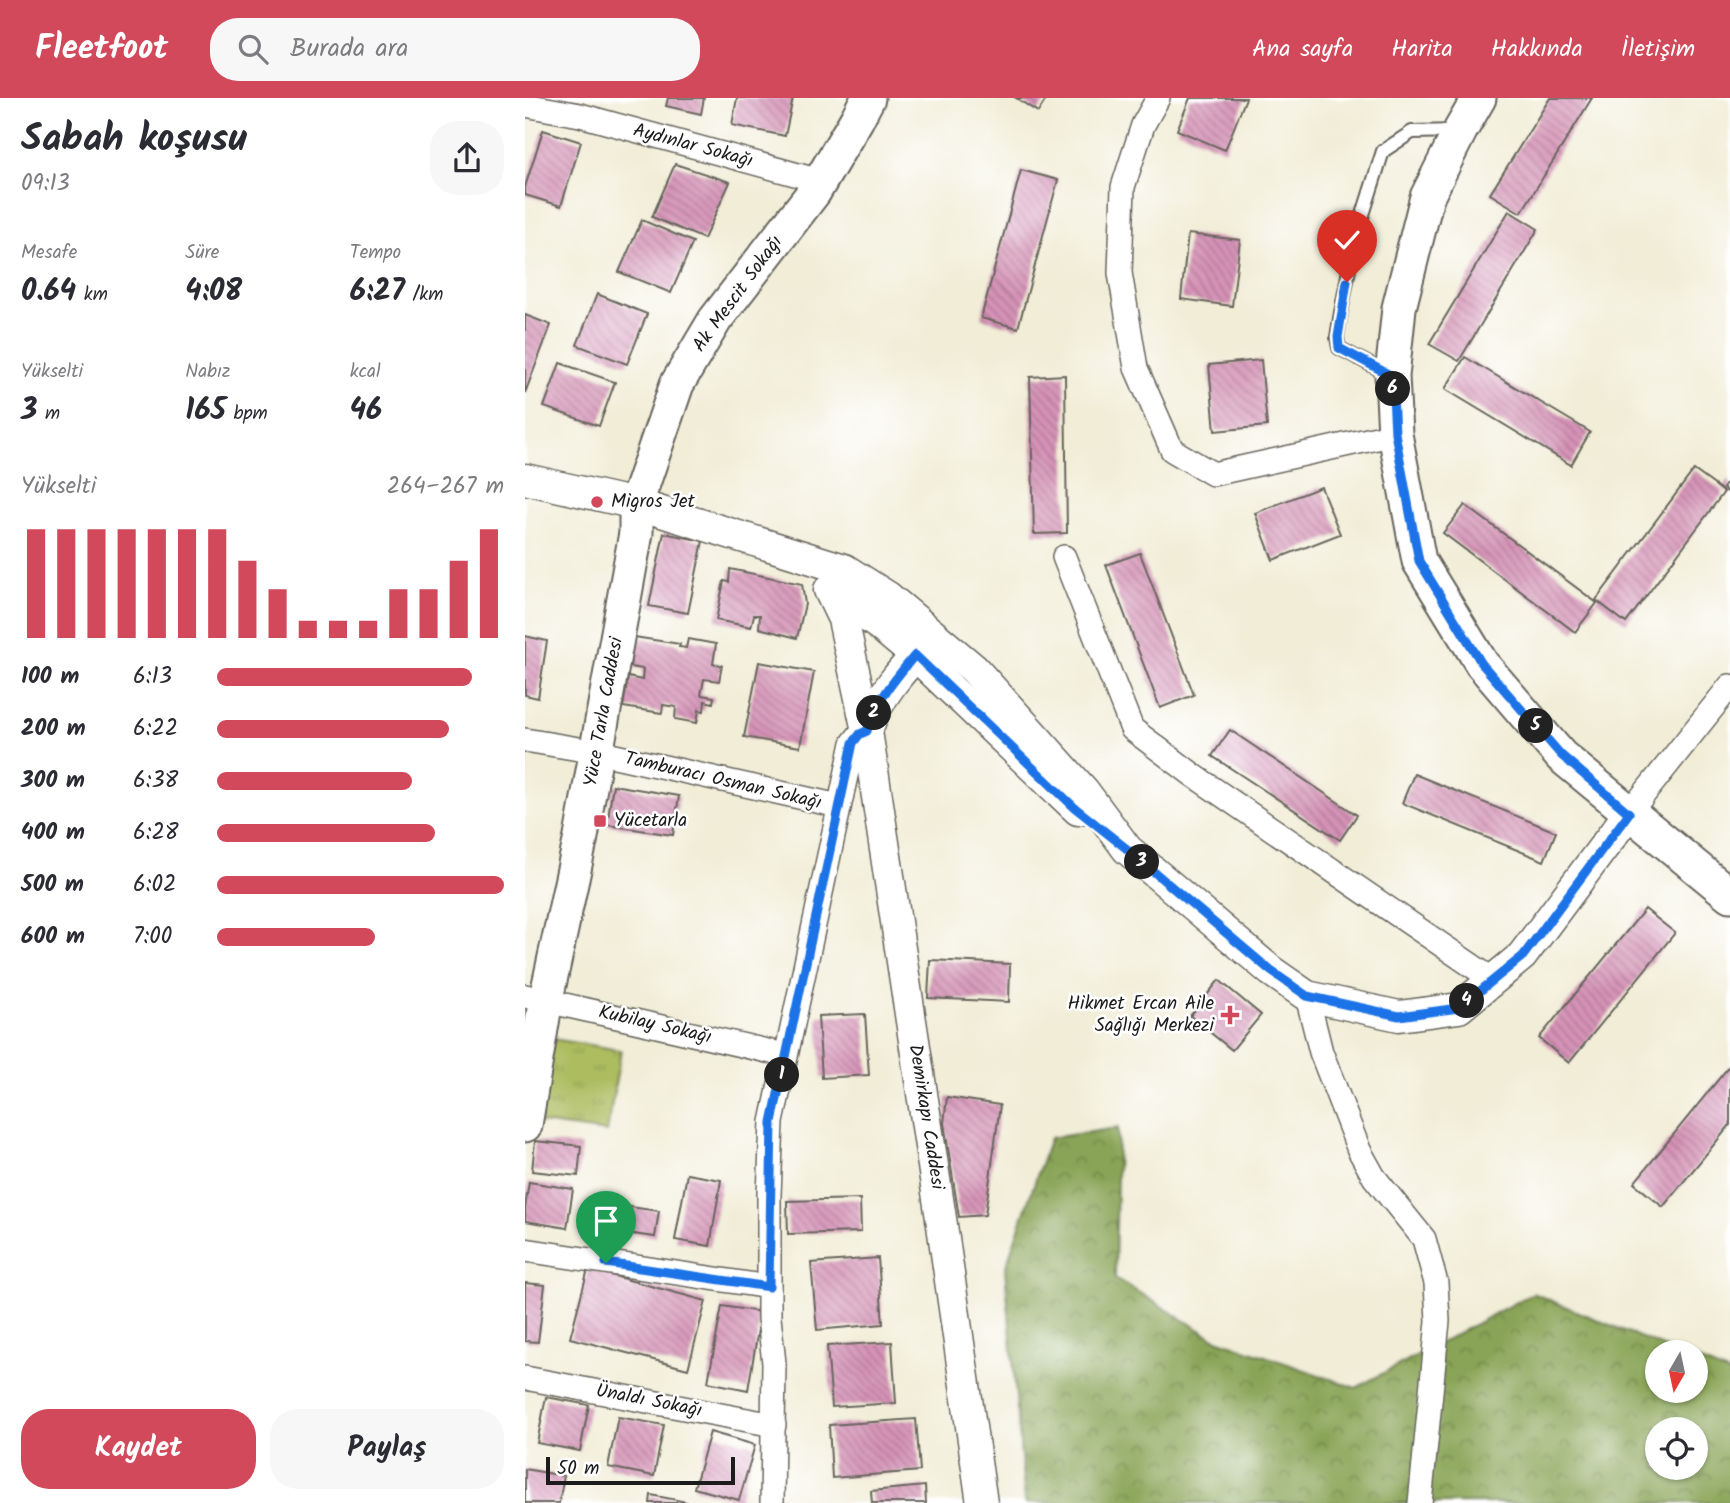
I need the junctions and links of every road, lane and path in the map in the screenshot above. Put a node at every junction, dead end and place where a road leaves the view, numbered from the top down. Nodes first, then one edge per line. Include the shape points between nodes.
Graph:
1 (868, 98) edge
2 (1158, 98) edge
3 (1479, 98) edge
4 (525, 105) edge
5 (1460, 131) junction
6 (820, 181) junction
7 (1392, 376) junction
8 (1395, 433) junction
9 (525, 479) edge
10 (636, 505) junction
11 (803, 557) junction
12 (1064, 557) dead end
13 (829, 590) junction
14 (884, 630) junction
15 (924, 639) junction
16 (857, 685) junction
17 (1730, 686) edge
18 (867, 731) junction
19 (525, 740) edge
20 (597, 752) junction
21 (839, 806) junction
22 (1629, 813) junction
23 (1730, 895) edge
24 (1493, 980) junction
25 (1307, 996) junction
26 (535, 997) edge
27 (785, 1055) junction
28 (525, 1125) edge
29 (525, 1250) edge
30 (769, 1287) junction
31 (525, 1378) edge
32 (774, 1425) junction
33 (772, 1503) edge
34 (982, 1503) edge
35 (1420, 1503) edge

1 - 6 main road, Ak Mescit Sokağı
2 - 8 street via 1143,125 1123,187 1119,273 1136,368 1172,450 1213,474
3 - 5 main road
4 - 6 street, Aydınlar Sokağı via 580,115
5 - 7 main road via 1427,197 1399,308
5 - 7 lane via 1412,132 1383,151 1354,243 1339,348
6 - 10 main road, Ak Mescit Sokağı via 715,320 677,384
7 - 8 main road
8 - 22 main road via 1419,561 1482,664 1561,755
9 - 10 street
10 - 11 street
10 - 20 main road, Yüce Tarla Caddesi via 636,533
11 - 13 street
11 - 15 street via 844,569 888,597
12 - 24 street via 1132,729
13 - 14 street
13 - 16 street, Demirkapı Caddesi via 843,619
14 - 15 street
14 - 16 street via 865,651
15 - 18 street via 881,699
15 - 25 street via 974,669 1084,791 1127,849
16 - 18 street, Demirkapı Caddesi
17 - 22 street
18 - 21 street via 853,743
18 - 34 street, Demirkapı Caddesi
19 - 20 street, Tamburacı Osman Sokağı
20 - 21 street, Tamburacı Osman Sokağı
20 - 26 main road, Yüce Tarla Caddesi via 581,837
21 - 27 street
22 - 23 main road
22 - 24 street via 1523,956
24 - 25 street via 1459,1008 1399,1016
25 - 35 street via 1321,1052 1359,1150 1374,1177 1425,1239 1437,1283 1438,1321
26 - 27 street, Kubilay Sokağı
26 - 28 main road, Yüce Tarla Caddesi
27 - 30 street via 772,1122
29 - 30 street
30 - 32 street
31 - 32 street, Ünaldı Sokağı
32 - 33 street

